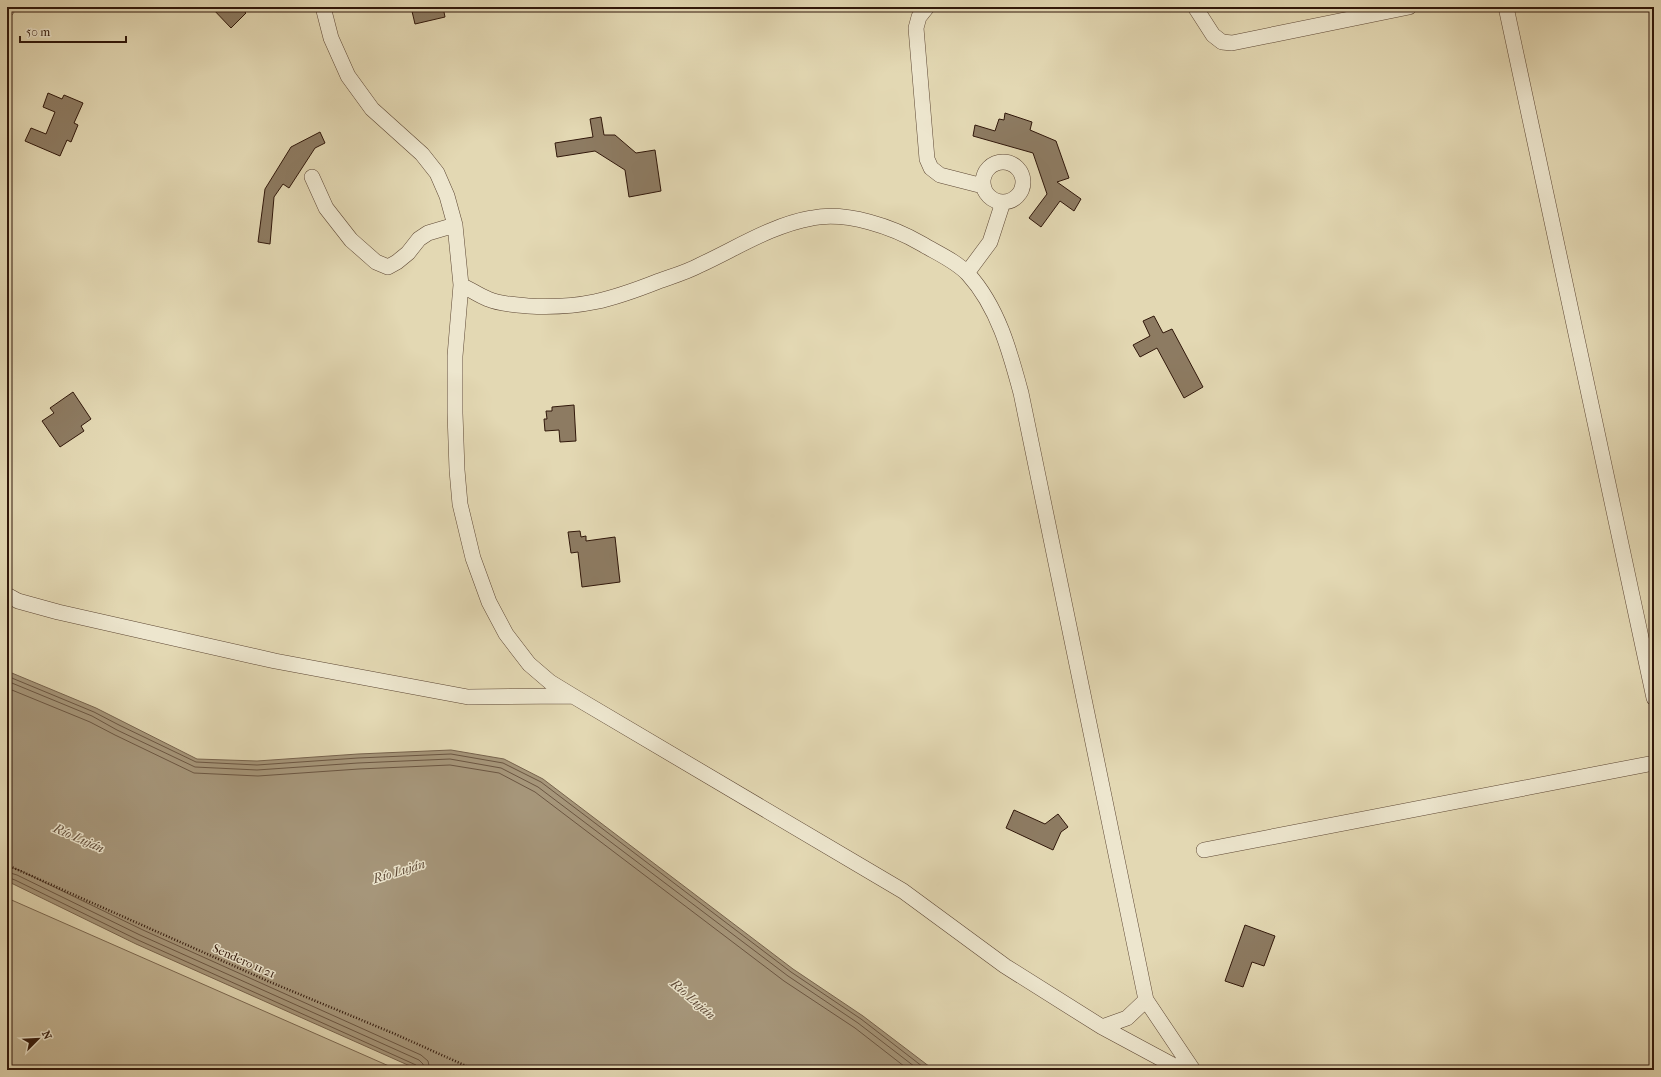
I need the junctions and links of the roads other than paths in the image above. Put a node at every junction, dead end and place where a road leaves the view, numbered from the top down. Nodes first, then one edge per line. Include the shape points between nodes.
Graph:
1 (324, 7) edge
2 (927, 7) edge
3 (1195, 7) edge
4 (1409, 7) edge
5 (1506, 7) edge
6 (312, 177) dead end
7 (983, 186) junction
8 (1003, 202) junction
9 (455, 225) junction
10 (967, 273) junction
11 (461, 285) junction
12 (7, 595) edge
13 (573, 696) junction
14 (1654, 698) edge
15 (1654, 763) edge
16 (1204, 850) dead end
17 (1146, 1000) junction
18 (1102, 1027) junction
19 (1182, 1070) edge
20 (1193, 1070) edge

1 - 9 street via 331,38 348,76 372,109 422,154 437,173
2 - 7 street via 919,17 916,28 927,159 931,168 940,175
3 - 4 street via 1214,35 1222,42 1232,43
5 - 14 street
6 - 9 street via 326,208 351,240 376,262 388,266 397,262 419,239
7 - 8 street via 990,198
7 - 8 street via 984,173 993,164 1006,162 1017,168 1023,186 1016,198
8 - 10 street via 990,242
9 - 11 street
10 - 11 street via 904,234 873,223 844,217 813,217 777,228 698,266 620,296 590,304 556,308 516,306 488,300
10 - 17 street via 997,319 1021,393
11 - 13 street via 455,356 457,470 460,504 473,558 489,602 506,634 529,664 550,682
12 - 13 street via 58,612 259,657 468,697
13 - 18 street via 904,891 1005,966
15 - 16 street
17 - 18 street via 1128,1018
17 - 20 street
18 - 19 street

